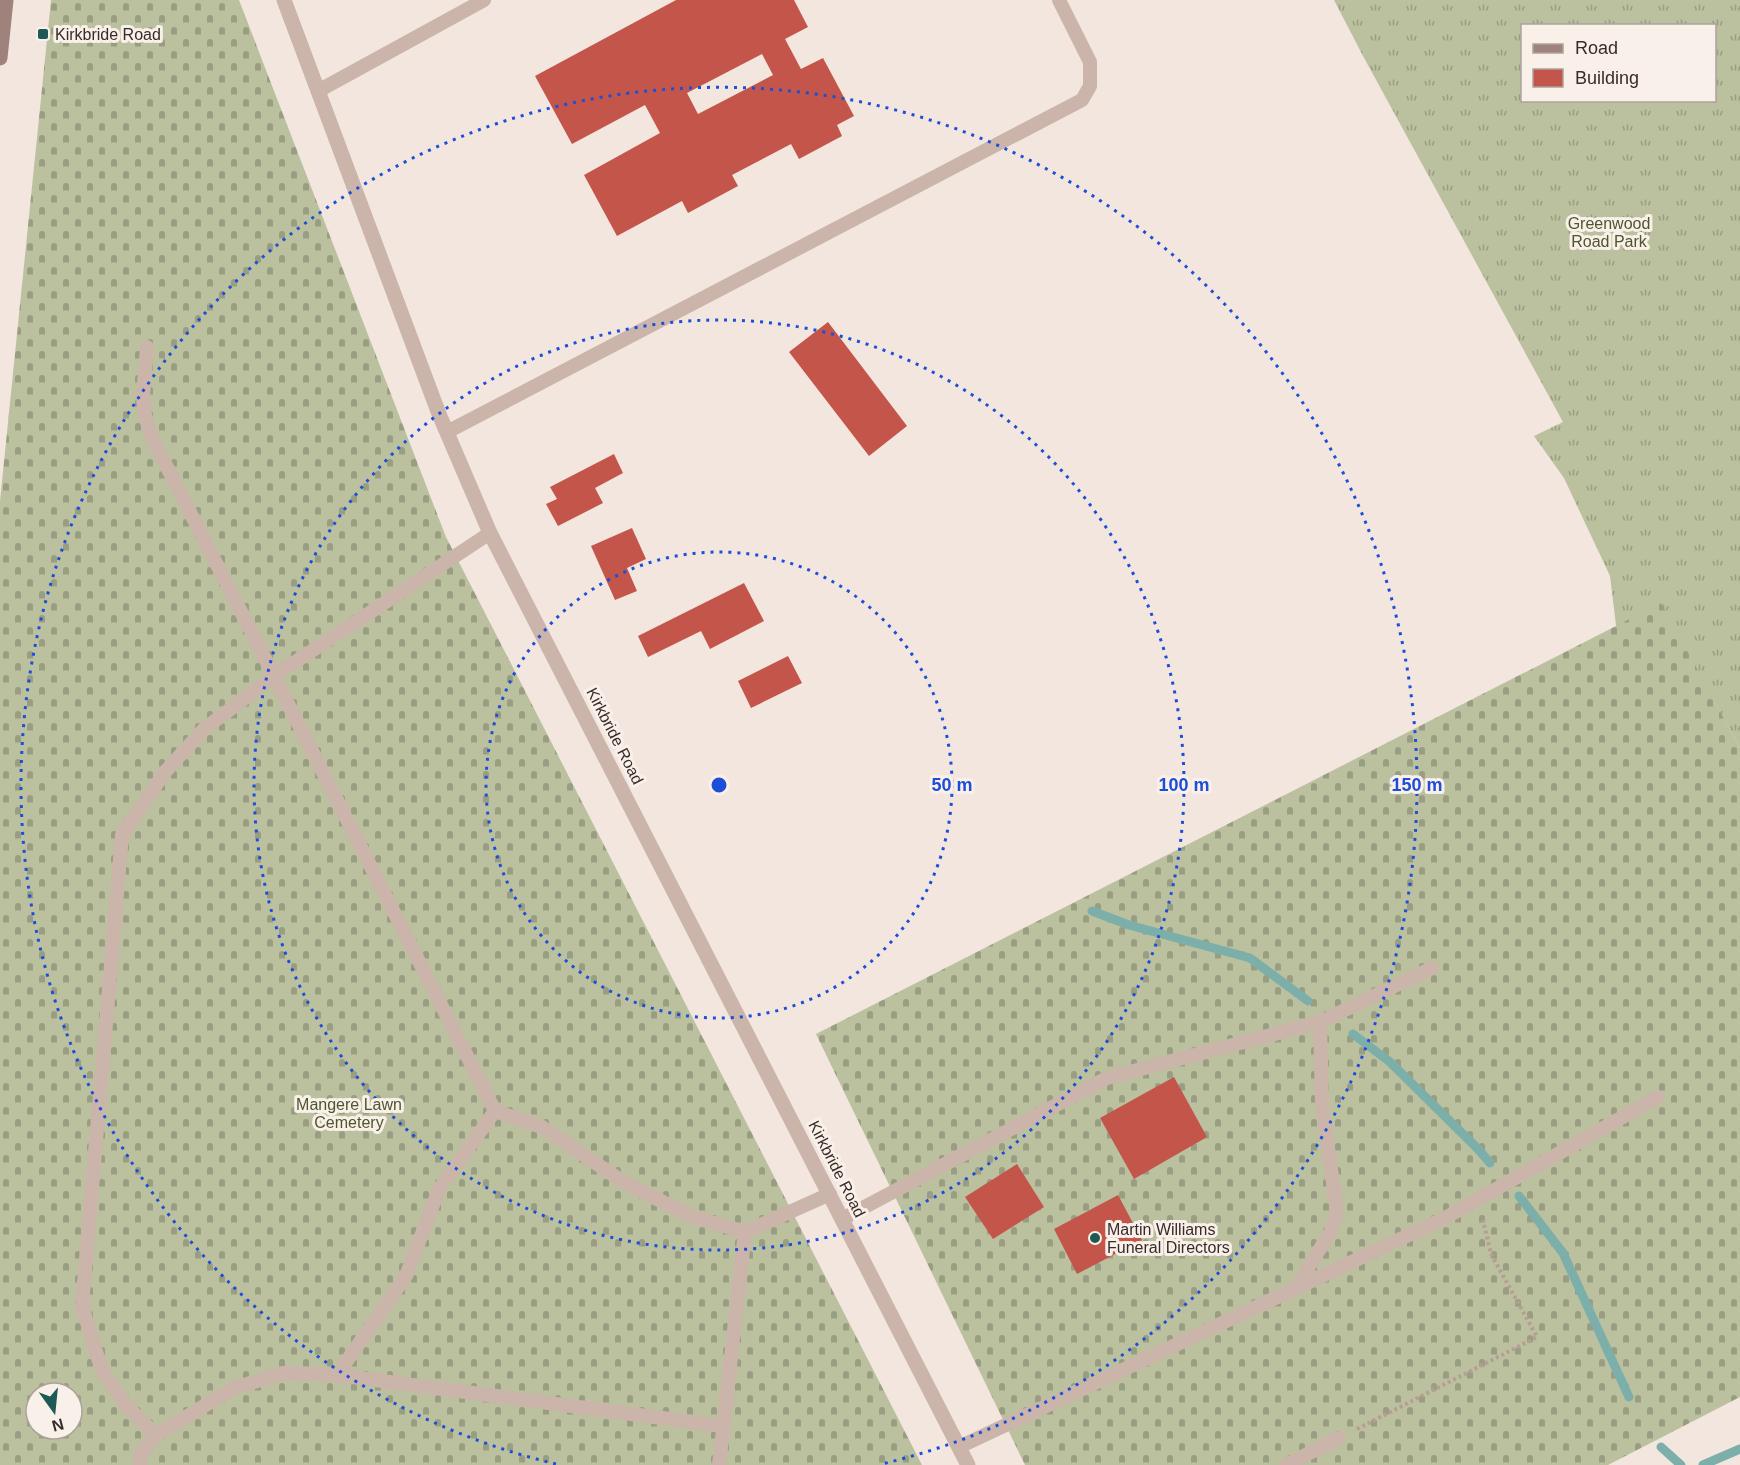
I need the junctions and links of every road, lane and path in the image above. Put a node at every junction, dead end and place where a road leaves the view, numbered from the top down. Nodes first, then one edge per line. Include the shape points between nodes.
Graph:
1 (6, 0) edge
2 (284, 0) edge
3 (484, 0) edge
4 (1059, 0) edge
5 (0, 58) edge
6 (318, 90) junction
7 (147, 347) dead end
8 (447, 432) junction
9 (490, 533) junction
10 (274, 676) junction
11 (1432, 968) dead end
12 (1320, 1022) junction
13 (1658, 1097) dead end
14 (495, 1111) junction
15 (830, 1194) junction
16 (1479, 1199) junction
17 (842, 1219) junction
18 (745, 1232) junction
19 (1295, 1289) junction
20 (337, 1375) junction
21 (722, 1426) junction
22 (156, 1435) junction
23 (1339, 1438) joint
24 (959, 1447) junction
25 (140, 1465) edge
26 (719, 1465) edge
27 (968, 1465) edge
28 (1286, 1465) edge

1 - 5 main road
2 - 6 street, Kirkbride Road
3 - 6 lane
4 - 8 lane via 1090,62 1090,86 1082,100
6 - 8 street, Kirkbride Road
7 - 10 lane via 143,397 152,438
8 - 9 street, Kirkbride Road
9 - 10 lane
9 - 15 street, Kirkbride Road
10 - 14 lane
10 - 22 lane via 204,729 165,772 122,835 82,1306 102,1371 126,1405
11 - 12 lane
12 - 17 lane via 1107,1078
12 - 19 lane via 1322,1104 1337,1212 1331,1232
13 - 16 lane
14 - 18 lane via 542,1127 622,1181 690,1216
14 - 20 lane via 439,1189 406,1276
15 - 17 street, Kirkbride Road
15 - 18 lane
16 - 19 lane
16 - 23 path via 1491,1254 1537,1337
17 - 24 street, Kirkbride Road
18 - 21 lane
19 - 24 lane
20 - 21 lane
20 - 22 lane via 284,1373 234,1388
21 - 26 lane
22 - 25 lane via 141,1453
23 - 28 lane
24 - 27 street, Kirkbride Road

